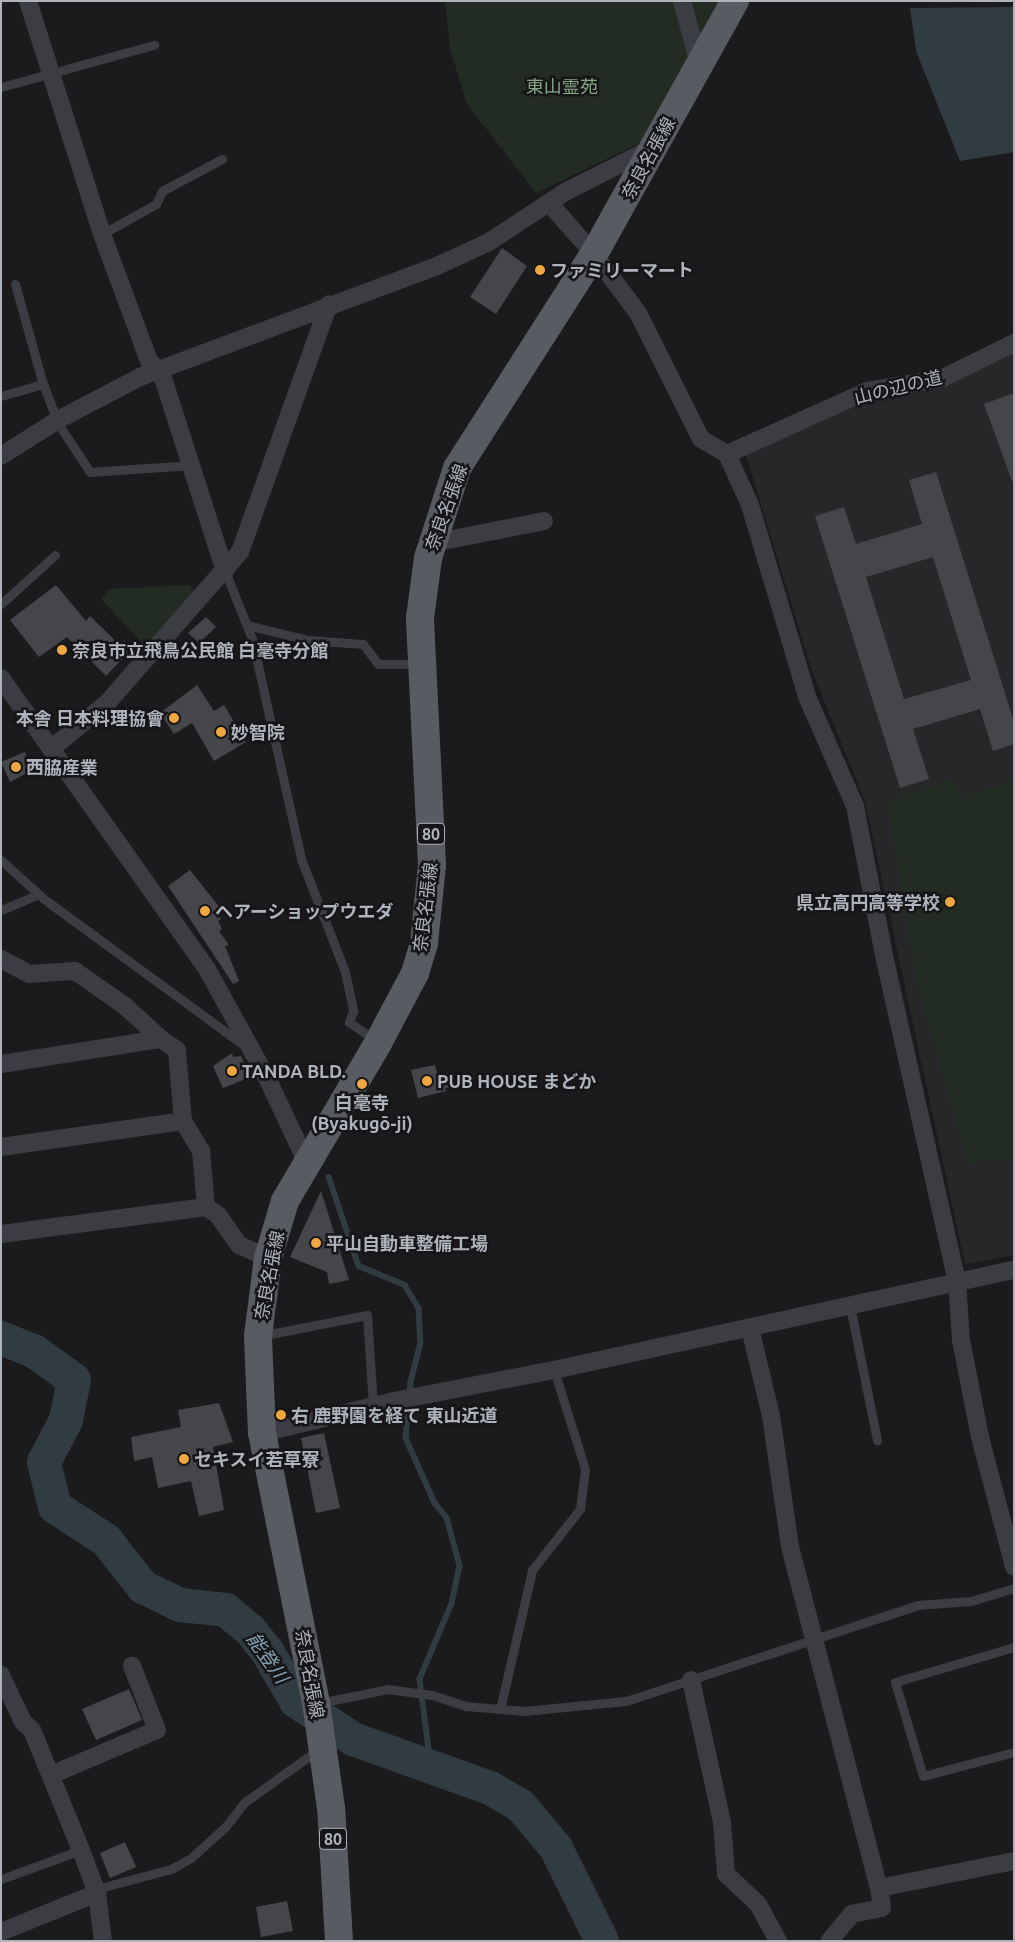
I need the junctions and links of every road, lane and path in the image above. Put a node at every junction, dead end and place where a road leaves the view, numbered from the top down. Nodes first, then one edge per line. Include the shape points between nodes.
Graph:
1 (28, 1) edge
2 (682, 1) edge
3 (735, 1) edge
4 (154, 45) dead end
5 (699, 64) junction
6 (50, 74) junction
7 (1, 86) edge
8 (654, 146) junction
9 (222, 159) dead end
10 (550, 204) junction
11 (102, 234) junction
12 (594, 254) junction
13 (15, 284) dead end
14 (329, 304) junction
15 (1014, 343) edge
16 (158, 370) junction
17 (43, 384) junction
18 (1, 396) edge
19 (58, 420) junction
20 (727, 454) junction
21 (1, 456) edge
22 (192, 465) junction
23 (544, 522) dead end
24 (433, 543) junction
25 (55, 556) dead end
26 (225, 570) junction
27 (1, 604) edge
28 (246, 625) junction
29 (422, 664) junction
30 (1, 678) edge
31 (51, 749) junction
32 (1, 860) edge
33 (39, 894) junction
34 (1, 910) edge
35 (1, 958) edge
36 (161, 1039) junction
37 (378, 1042) junction
38 (250, 1050) junction
39 (1, 1064) edge
40 (183, 1121) junction
41 (1, 1147) edge
42 (306, 1161) junction
43 (206, 1208) junction
44 (1, 1234) edge
45 (268, 1258) junction
46 (1014, 1270) edge
47 (957, 1281) junction
48 (850, 1306) junction
49 (750, 1328) junction
50 (258, 1336) junction
51 (554, 1370) junction
52 (373, 1406) junction
53 (262, 1433) junction
54 (877, 1440) dead end
55 (1010, 1542) edge
56 (1014, 1567) edge
57 (1014, 1588) edge
58 (814, 1639) junction
59 (1014, 1647) edge
60 (132, 1666) dead end
61 (1, 1675) edge
62 (691, 1680) junction
63 (316, 1703) junction
64 (500, 1709) junction
65 (322, 1742) junction
66 (1014, 1752) edge
67 (51, 1775) junction
68 (81, 1850) junction
69 (1014, 1861) edge
70 (1, 1879) edge
71 (879, 1888) junction
72 (96, 1891) junction
73 (1, 1932) edge
74 (103, 1941) edge
75 (339, 1941) edge
76 (778, 1941) edge
77 (829, 1941) edge

1 - 6 street
2 - 5 street
3 - 5 main road, 奈良名張線 / 80
4 - 6 lane
5 - 8 main road, 奈良名張線 / 80
6 - 7 lane
6 - 11 street
8 - 10 street via 565,192
8 - 12 main road, 奈良名張線 / 80
9 - 11 lane via 162,191 156,204
10 - 12 street
10 - 14 street via 489,242 437,266
11 - 16 street via 149,361
12 - 20 street via 638,313 674,390 702,439
12 - 24 main road, 奈良名張線 / 80 via 457,468
13 - 17 lane
14 - 16 street
14 - 26 street via 240,552
15 - 20 street, 山の辺の道 via 943,378 867,391
16 - 19 street
16 - 22 street
17 - 18 lane
17 - 19 lane
19 - 21 street
19 - 22 lane via 73,450 90,472
20 - 47 street via 750,505 808,699 855,806 885,960
22 - 26 street
23 - 24 street
24 - 29 main road, 奈良名張線 / 80 via 420,618
25 - 27 lane
26 - 28 lane
26 - 31 street via 108,702
28 - 29 lane via 308,640 363,644 378,664
28 - 37 lane via 278,744 301,859 345,972 353,1011 349,1022
29 - 37 main road, 奈良名張線 / 80 via 432,857 424,943 415,973
30 - 31 street
31 - 38 street via 207,969
32 - 33 lane
33 - 34 lane
33 - 38 lane
35 - 36 street via 28,974 75,971 125,1006
36 - 39 street
36 - 40 street via 177,1050
37 - 42 main road, 奈良名張線 / 80
38 - 42 street via 269,1082
40 - 41 street
40 - 43 street via 201,1152
42 - 45 main road, 奈良名張線 / 80 via 285,1201
43 - 44 street
43 - 45 street via 218,1215 239,1245
45 - 50 main road, 奈良名張線 / 80
46 - 47 street
47 - 48 street
47 - 55 street via 961,1340
48 - 49 street
48 - 54 lane
49 - 51 street
49 - 58 street via 771,1416 790,1548
50 - 52 lane via 367,1315
50 - 53 main road, 奈良名張線 / 80
51 - 52 street
51 - 64 lane via 585,1470 580,1509 532,1570
52 - 53 street
53 - 63 main road, 奈良名張線 / 80
55 - 56 street
57 - 58 lane via 970,1601 918,1605
58 - 62 lane
58 - 71 street
59 - 66 lane via 895,1682 922,1776
60 - 67 street via 157,1730
61 - 67 street via 22,1722 32,1730
62 - 64 lane via 626,1701 524,1711
62 - 76 street via 722,1822 726,1874 758,1904
63 - 64 lane via 388,1689 432,1695 466,1706
63 - 65 main road, 奈良名張線 / 80
65 - 72 lane via 245,1802 226,1826 191,1858 171,1869
65 - 75 main road, 奈良名張線 / 80 via 332,1808
67 - 68 street
68 - 70 lane
68 - 72 street
69 - 71 street
71 - 77 street via 882,1908 852,1914
72 - 73 street
72 - 74 street

